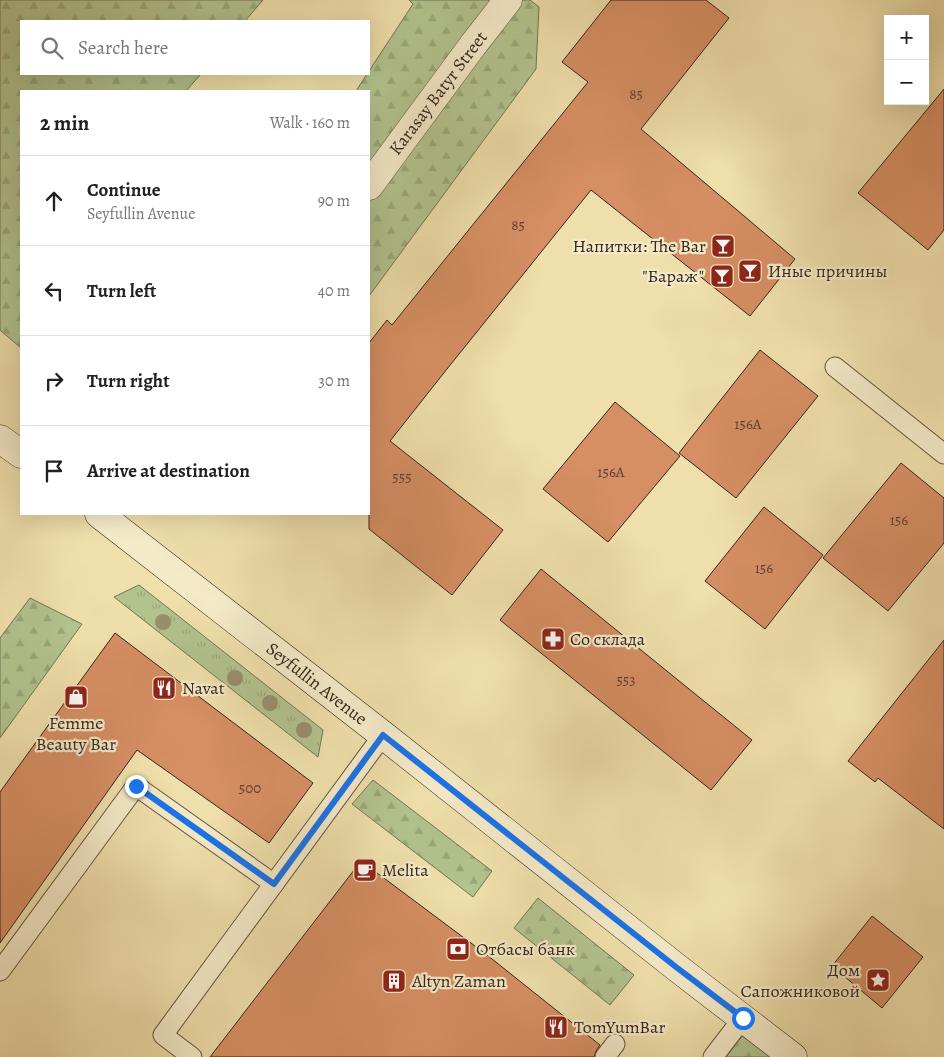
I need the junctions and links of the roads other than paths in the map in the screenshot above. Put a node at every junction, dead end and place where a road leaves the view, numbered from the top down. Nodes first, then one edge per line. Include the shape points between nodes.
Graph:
1 (508, 0) edge
2 (370, 185) edge
3 (836, 367) dead end
4 (0, 439) edge
5 (20, 453) edge
6 (944, 454) edge
7 (100, 515) edge
8 (383, 735) junction
9 (274, 884) junction
10 (0, 971) edge
11 (743, 1018) junction
12 (192, 1057) edge
13 (713, 1057) edge
14 (793, 1057) edge

1 - 2 main road, Karasay Batyr Street
3 - 6 lane
4 - 5 main road
7 - 8 main road, Seyfullin Avenue
8 - 9 lane
8 - 11 main road, Seyfullin Avenue
9 - 10 lane via 136,786
9 - 12 lane via 163,1035
11 - 13 lane
11 - 14 main road, Seyfullin Avenue

